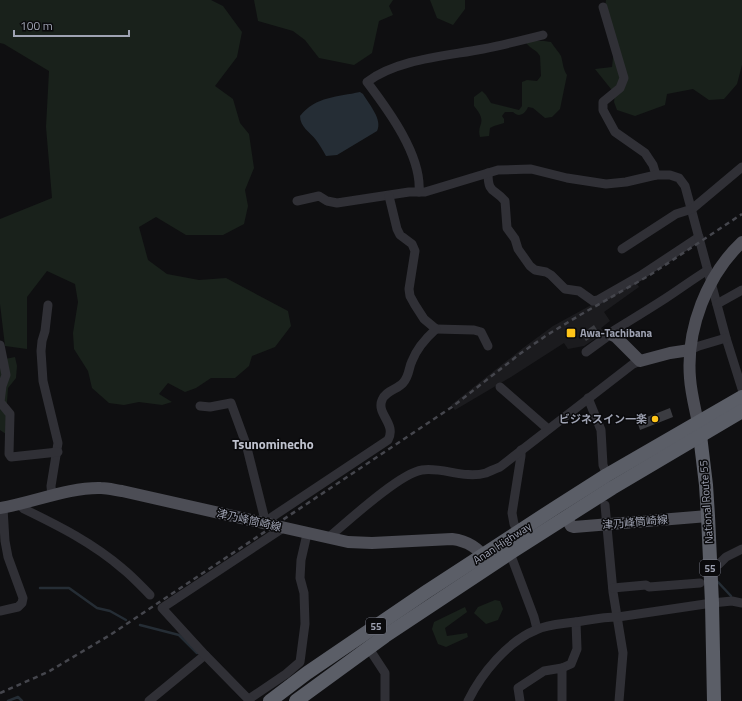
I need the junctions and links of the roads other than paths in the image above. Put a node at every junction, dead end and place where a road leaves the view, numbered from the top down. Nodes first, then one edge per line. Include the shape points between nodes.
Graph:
1 (604, 7) dead end
2 (543, 35) dead end
3 (742, 167) edge
4 (488, 173) junction
5 (656, 175) junction
6 (419, 192) junction
7 (389, 196) junction
8 (297, 201) dead end
9 (692, 210) junction
10 (699, 237) junction
11 (742, 242) edge
12 (622, 248) dead end
13 (708, 270) junction
14 (711, 283) junction
15 (742, 290) edge
16 (718, 304) junction
17 (48, 305) dead end
18 (436, 329) junction
19 (612, 335) junction
20 (726, 338) junction
21 (0, 345) edge
22 (488, 346) dead end
23 (690, 350) junction
24 (586, 352) dead end
25 (640, 361) junction
26 (500, 387) dead end
27 (742, 389) edge
28 (742, 397) edge
29 (588, 398) junction
30 (200, 406) dead end
31 (742, 411) edge
32 (548, 429) junction
33 (699, 429) junction
34 (521, 450) junction
35 (58, 452) junction
36 (607, 475) junction
37 (52, 496) junction
38 (20, 505) junction
39 (605, 505) dead end
40 (1, 508) edge
41 (708, 516) junction
42 (566, 517) junction
43 (266, 524) junction
44 (606, 525) junction
45 (283, 528) junction
46 (519, 532) junction
47 (307, 534) junction
48 (328, 538) junction
49 (742, 549) edge
50 (510, 553) junction
51 (488, 560) junction
52 (710, 568) junction
53 (700, 582) dead end
54 (613, 588) junction
55 (150, 595) dead end
56 (712, 603) junction
57 (742, 603) edge
58 (0, 611) edge
59 (618, 617) junction
60 (576, 622) junction
61 (537, 629) junction
62 (368, 647) junction
63 (205, 656) junction
64 (304, 668) junction
65 (562, 668) junction
66 (249, 700) edge
67 (149, 701) edge
68 (270, 701) edge
69 (296, 701) edge
70 (385, 701) edge
71 (468, 701) edge
72 (520, 701) edge
73 (562, 701) edge
74 (620, 701) edge
75 (714, 701) edge

1 - 5 street via 624,78 620,88 603,102 602,110 615,132 645,153
2 - 6 street via 431,58 386,71 367,82 398,126 417,169
3 - 9 street
4 - 5 street via 498,170 531,170 606,184
4 - 6 street
4 - 10 street via 490,188 505,201 507,228 530,266 552,275 565,289 579,292 593,301 640,276
5 - 9 street via 679,178 685,186
6 - 7 street
7 - 8 street via 337,203 319,196
7 - 18 street via 397,229 400,235 412,244 415,251 410,296 424,319
9 - 10 street
9 - 12 street via 676,214
10 - 13 street
11 - 14 main road via 727,258
13 - 14 street
13 - 19 street via 613,331
14 - 16 street
14 - 23 main road via 696,321
15 - 16 street
16 - 20 street
17 - 35 street via 41,351 43,381
18 - 22 street via 481,332
18 - 43 street via 424,340 412,361 409,376 402,385 382,399 381,408 390,427 391,434 388,440 272,517
19 - 24 street
19 - 25 main road
20 - 23 street
20 - 27 street
21 - 35 street via 6,375 0,402 10,414 9,454 11,457
23 - 25 main road
23 - 33 main road via 689,376
25 - 29 street
26 - 32 street
28 - 33 highway, Anan Highway / 55
29 - 32 street
29 - 36 street via 601,430 603,465
30 - 43 street via 231,403 246,444
31 - 33 highway, Anan Highway / 55
32 - 34 street
33 - 36 highway, Anan Highway / 55
33 - 41 highway, National Route 55 / 55
33 - 42 highway, Anan Highway / 55
34 - 46 street via 512,513
34 - 48 street via 486,473 475,475 421,470 409,474
35 - 37 street via 53,467
36 - 46 highway, Anan Highway / 55
37 - 38 main road, 津乃峰筒崎線
37 - 43 main road, 津乃峰筒崎線 via 100,488
38 - 40 main road, 津乃峰筒崎線
38 - 55 street via 93,546 124,569
39 - 44 street
40 - 58 street via 8,557 23,598 18,606
41 - 44 main road, 津乃峰筒崎線
41 - 52 highway, National Route 55 / 55
42 - 44 main road, 津乃峰筒崎線 via 574,527
42 - 50 highway, Anan Highway / 55
43 - 45 main road, 津乃峰筒崎線
44 - 54 street
45 - 47 main road, 津乃峰筒崎線
45 - 63 street via 162,608
46 - 51 highway, Anan Highway / 55
47 - 48 main road, 津乃峰筒崎線
47 - 64 street via 300,578 304,594
48 - 51 main road, 津乃峰筒崎線 via 372,543 452,539 469,543
49 - 52 street
50 - 51 highway, Anan Highway / 55
50 - 61 street
51 - 62 highway, Anan Highway / 55
51 - 64 highway, Anan Highway / 55 via 426,592
52 - 56 highway, National Route 55 / 55
53 - 54 street
54 - 59 street
56 - 57 street
56 - 59 street
56 - 75 highway, National Route 55 / 55
59 - 60 street
59 - 74 street via 623,653
60 - 61 street
60 - 65 street via 577,649 571,664
61 - 71 street via 515,642 495,662
62 - 69 highway, Anan Highway / 55
62 - 70 street via 385,673
63 - 66 street
63 - 67 street
64 - 66 street via 286,674
64 - 68 highway, Anan Highway / 55
65 - 72 street via 544,671 518,688
65 - 73 street

